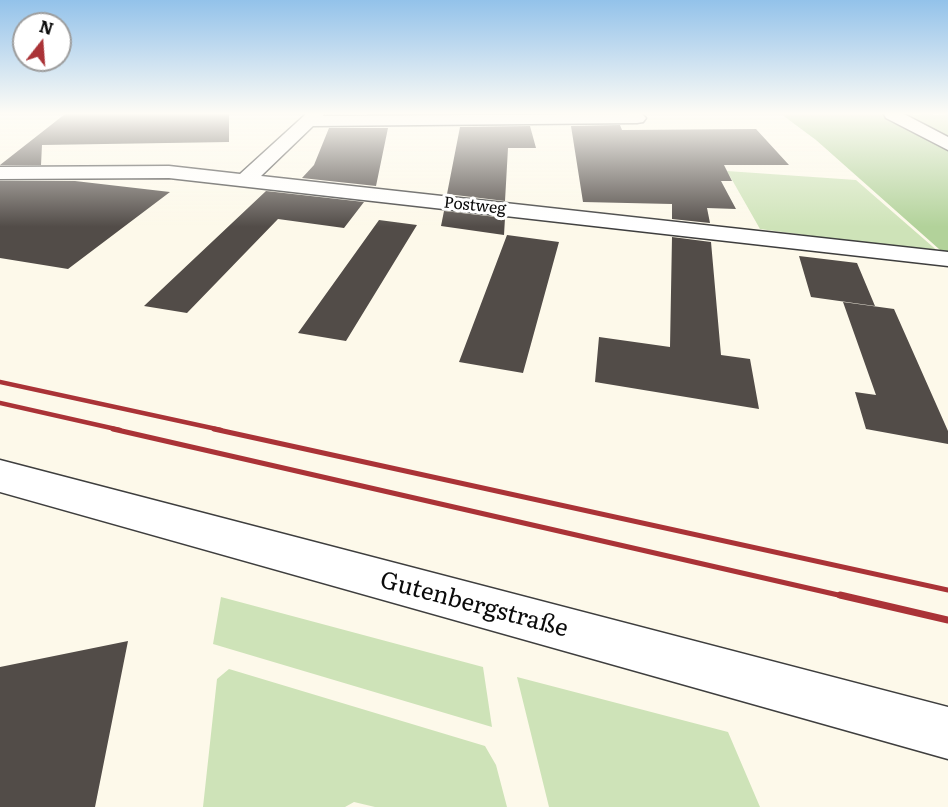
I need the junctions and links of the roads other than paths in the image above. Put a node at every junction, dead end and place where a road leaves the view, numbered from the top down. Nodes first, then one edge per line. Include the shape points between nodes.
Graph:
1 (275, 152) edge
2 (0, 173) edge
3 (245, 180) junction
4 (948, 259) edge
5 (0, 476) edge
6 (948, 733) edge

1 - 3 street
2 - 3 street, Postweg via 140,171
3 - 4 street, Postweg
5 - 6 street, Gutenbergstraße

